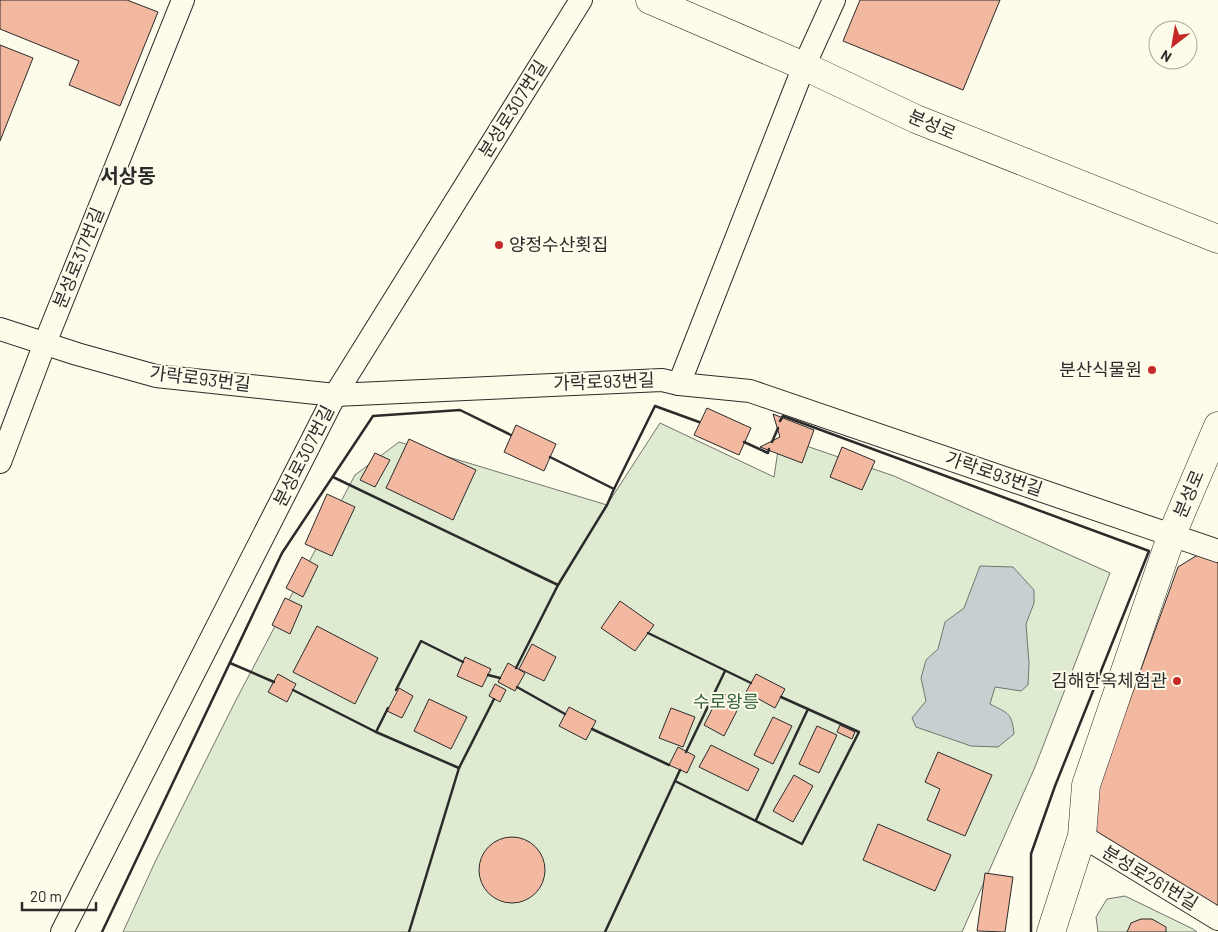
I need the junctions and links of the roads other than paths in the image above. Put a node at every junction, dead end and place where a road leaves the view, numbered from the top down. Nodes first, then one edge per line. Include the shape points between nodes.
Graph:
1 (183, 0) edge
2 (581, 0) edge
3 (650, 0) edge
4 (834, 0) edge
5 (804, 66) junction
6 (1218, 239) edge
7 (0, 329) edge
8 (45, 343) junction
9 (680, 384) junction
10 (335, 395) junction
11 (1218, 426) edge
12 (0, 462) edge
13 (1172, 534) junction
14 (1218, 551) edge
15 (1082, 836) junction
16 (1218, 919) edge
17 (62, 932) edge
18 (1051, 932) edge

1 - 8 street, 분성로317번길
2 - 10 street, 분성로307번길
3 - 5 main road, 분성로
4 - 5 street
5 - 6 main road, 분성로 via 916,119
5 - 9 street
7 - 8 street, 가락로93번길
8 - 10 street, 가락로93번길 via 156,376
8 - 12 street, 분성로317번길
9 - 10 street, 가락로93번길 via 662,380
9 - 13 street, 가락로93번길 via 750,391
10 - 17 street, 분성로307번길
11 - 13 main road, 분성로
13 - 14 street, 가락로93번길
13 - 15 main road, 분성로 via 1086,785
15 - 16 street, 분성로261번길
15 - 18 main road, 분성로

